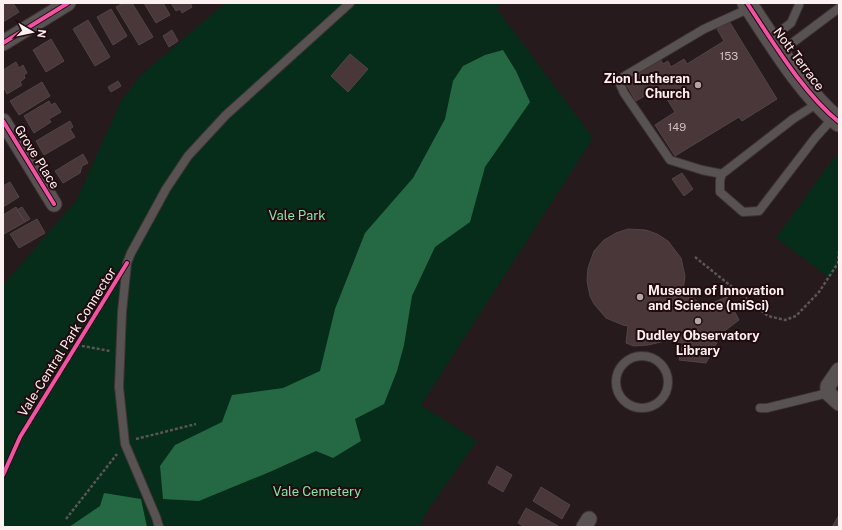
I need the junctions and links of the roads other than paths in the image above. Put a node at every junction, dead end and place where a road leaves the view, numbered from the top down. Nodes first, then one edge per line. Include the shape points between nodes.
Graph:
1 (68, 3) edge
2 (350, 3) edge
3 (749, 5) edge
4 (799, 5) dead end
5 (839, 8) edge
6 (3, 43) edge
7 (775, 46) junction
8 (819, 102) junction
9 (836, 120) edge
10 (3, 121) edge
11 (722, 174) junction
12 (54, 204) dead end
13 (651, 357) joint
14 (839, 370) edge
15 (828, 393) junction
16 (839, 403) edge
17 (760, 408) dead end
18 (158, 527) edge

1 - 6 street
2 - 18 lane, Vale-Central Park Connector via 226,115 188,156 166,189 131,253 127,264 122,312 119,387 125,444
3 - 7 street, Nott Terrace
3 - 11 lane via 623,77 620,84 670,160
4 - 7 lane via 791,24
5 - 7 lane
7 - 8 street, Nott Terrace
8 - 9 street, Nott Terrace
8 - 11 lane
9 - 11 lane via 815,138 758,211 743,212 720,192
10 - 12 street, Grove Place
13 - 13 lane via 664,367 668,376 667,393 655,405 638,408 627,403 618,393 617,376 620,368 633,357
14 - 15 street via 828,386
15 - 16 street
15 - 17 lane

